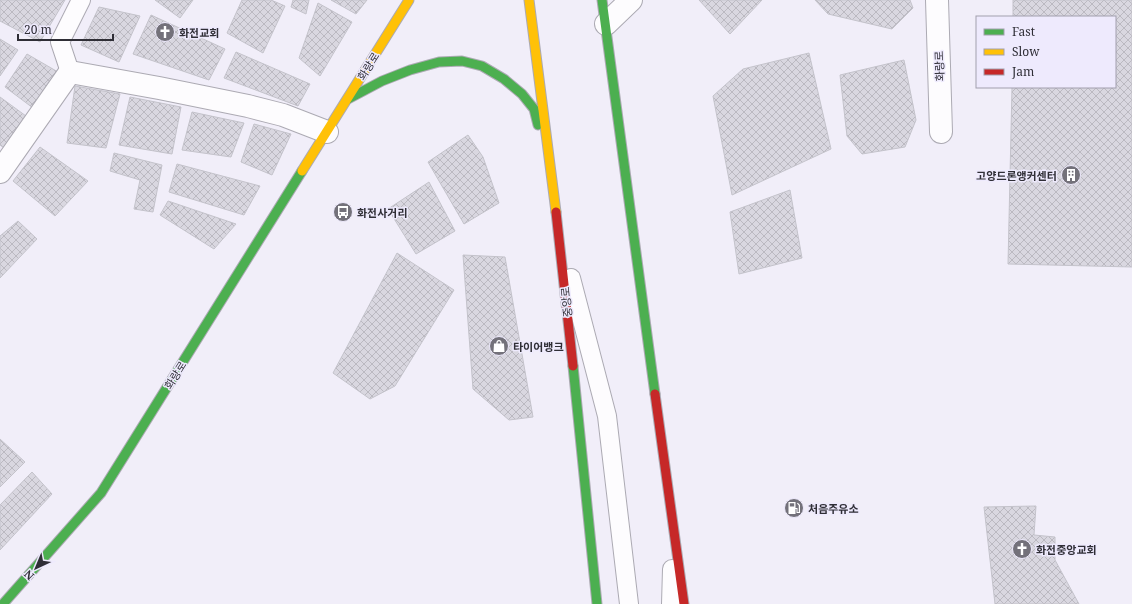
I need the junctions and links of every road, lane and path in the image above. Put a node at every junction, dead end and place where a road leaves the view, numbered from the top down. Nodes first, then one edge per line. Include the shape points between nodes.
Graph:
1 (81, 0) edge
2 (409, 0) edge
3 (529, 0) edge
4 (602, 0) edge
5 (631, 0) edge
6 (937, 0) edge
7 (606, 24) junction
8 (70, 72) junction
9 (348, 99) junction
10 (327, 132) junction
11 (941, 132) dead end
12 (550, 169) junction
13 (0, 172) edge
14 (559, 232) junction
15 (673, 523) junction
16 (3, 604) edge
17 (597, 604) edge
18 (630, 604) edge
19 (671, 604) edge
20 (684, 604) edge

1 - 8 lane via 60,42
2 - 9 main road, 화랑로
3 - 12 main road, 중앙로
4 - 7 main road
5 - 7 street
6 - 11 street, 화랑로
7 - 15 main road
8 - 10 street via 248,106 283,115
8 - 13 street
9 - 10 main road, 화랑로
9 - 12 main road via 382,81 439,62 462,61 482,66 504,79 522,94 534,109
10 - 16 main road, 화랑로 via 101,493
12 - 14 main road, 중앙로
14 - 17 main road, 중앙로
14 - 18 lane via 607,416
15 - 19 lane
15 - 20 main road

